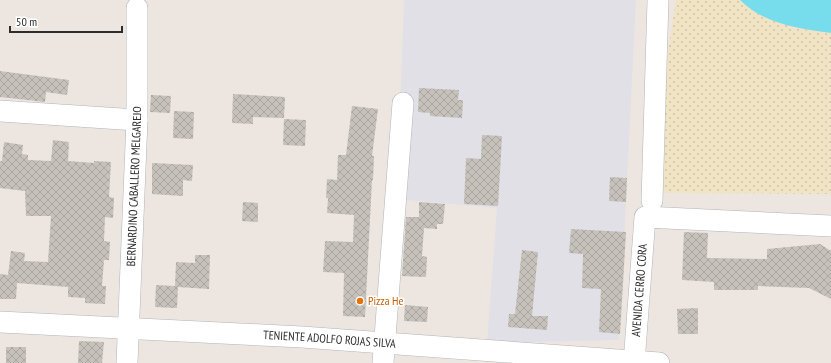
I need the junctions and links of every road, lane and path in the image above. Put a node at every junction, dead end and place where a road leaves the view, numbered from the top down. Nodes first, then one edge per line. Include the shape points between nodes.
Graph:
1 (658, 0) edge
2 (137, 8) dead end
3 (403, 103) dead end
4 (0, 111) edge
5 (137, 120) junction
6 (648, 209) junction
7 (831, 226) edge
8 (0, 322) edge
9 (130, 328) junction
10 (384, 353) edge
11 (635, 362) edge
12 (127, 363) edge
13 (659, 363) edge

1 - 6 street, AVENIDA CERRO CORA
2 - 5 street, BERNARDINO CABALLERO MELGAREJO
3 - 10 street
4 - 5 street
5 - 9 street, BERNARDINO CABALLERO MELGAREJO
6 - 7 street
6 - 11 street, AVENIDA CERRO CORA
8 - 9 street, TENIENTE ADOLFO ROJAS SILVA
9 - 10 street, TENIENTE ADOLFO ROJAS SILVA via 302,338
9 - 12 street, BERNARDINO CABALLERO MELGAREJO
10 - 11 street, TENIENTE ADOLFO ROJAS SILVA via 413,347
11 - 13 street, TENIENTE ADOLFO ROJAS SILVA

